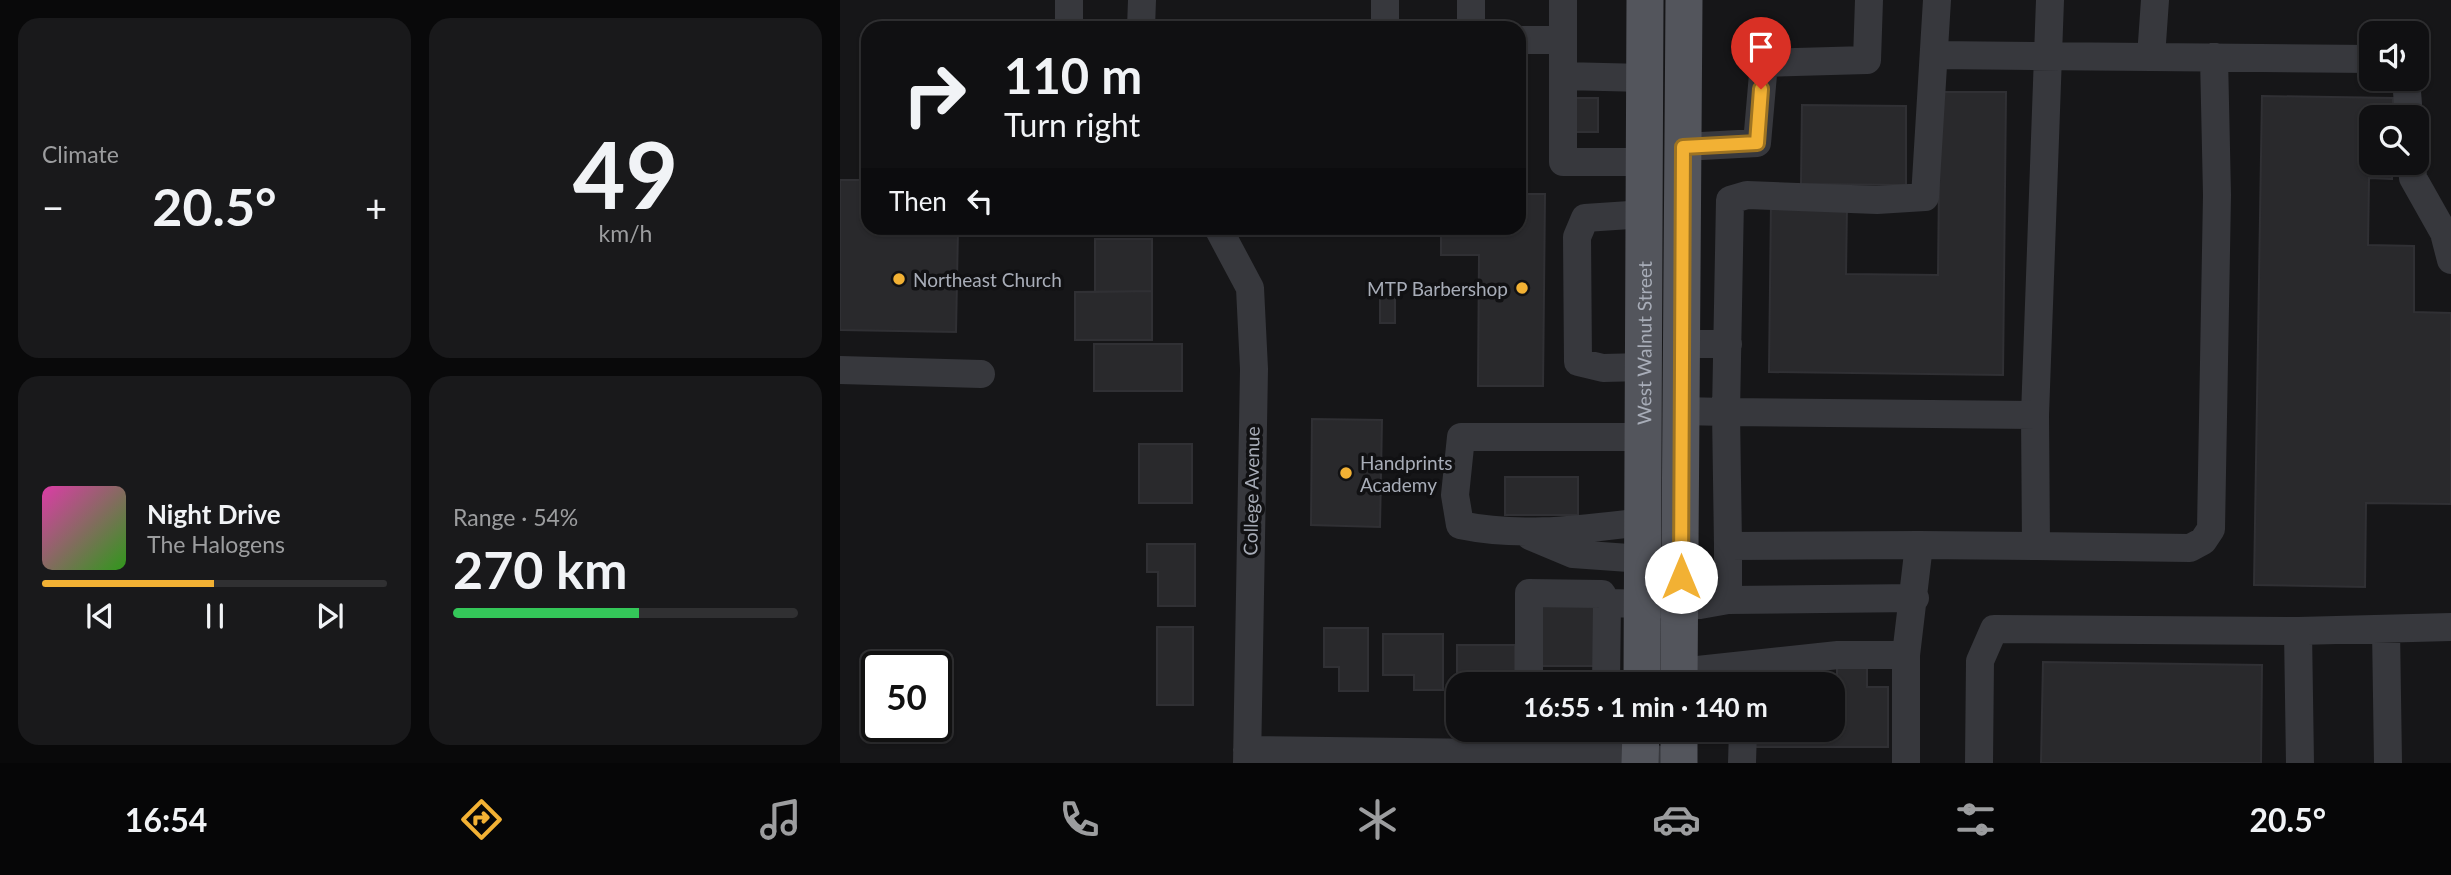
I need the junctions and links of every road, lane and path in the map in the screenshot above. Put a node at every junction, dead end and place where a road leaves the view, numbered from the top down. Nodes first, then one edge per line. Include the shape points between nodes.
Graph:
1 (1069, 0) edge
2 (1142, 0) edge
3 (1385, 0) edge
4 (1471, 0) edge
5 (1563, 0) edge
6 (1646, 0) edge
7 (1684, 0) edge
8 (1869, 0) edge
9 (1937, 0) edge
10 (2050, 0) edge
11 (2155, 0) edge
12 (1069, 21) edge
13 (1141, 21) edge
14 (1385, 21) edge
15 (1471, 21) edge
16 (1526, 40) edge
17 (1563, 40) junction
18 (1934, 55) junction
19 (2151, 57) junction
20 (2214, 57) junction
21 (2048, 58) junction
22 (2359, 60) edge
23 (1563, 76) junction
24 (1645, 78) junction
25 (1683, 147) junction
26 (1645, 162) junction
27 (2413, 175) edge
28 (1645, 214) junction
29 (1222, 235) edge
30 (2451, 260) edge
31 (1681, 344) junction
32 (1728, 344) junction
33 (1644, 367) junction
34 (840, 370) edge
35 (981, 374) dead end
36 (1681, 411) junction
37 (1726, 412) junction
38 (2035, 415) junction
39 (1644, 437) junction
40 (1643, 522) junction
41 (1521, 532) junction
42 (1919, 545) junction
43 (2036, 545) junction
44 (1728, 546) junction
45 (1643, 559) junction
46 (1915, 598) junction
47 (1728, 600) junction
48 (1607, 603) junction
49 (1643, 603) junction
50 (1682, 605) junction
51 (2451, 627) edge
52 (2386, 629) junction
53 (2298, 631) junction
54 (1906, 654) junction
55 (1529, 672) edge
56 (1606, 672) edge
57 (1642, 672) edge
58 (1679, 672) edge
59 (1763, 672) edge
60 (1679, 742) edge
61 (1743, 742) edge
62 (1648, 753) edge
63 (1247, 756) edge
64 (1549, 758) edge
65 (1679, 763) edge
66 (1742, 763) edge
67 (1906, 763) edge
68 (1979, 763) edge
69 (2300, 763) edge
70 (2388, 763) edge

1 - 12 street
2 - 13 street
3 - 14 street
4 - 15 street
5 - 17 street
6 - 24 main road, West Walnut Street
7 - 25 main road, West Walnut Street
8 - 25 street via 1867,60 1764,63 1757,143
9 - 18 street
10 - 21 street
11 - 19 street
16 - 17 street
17 - 23 street
18 - 21 street
18 - 32 street via 1925,197 1877,200 1748,195 1731,200
19 - 20 street
19 - 21 street
20 - 22 street
20 - 43 street via 2217,195 2211,529 2203,541 2190,548
21 - 38 street
23 - 24 street
23 - 26 street via 1563,162
24 - 26 main road, West Walnut Street
25 - 31 main road, West Walnut Street
26 - 28 main road, West Walnut Street
27 - 30 street via 2444,233
28 - 33 main road, West Walnut Street
28 - 33 street via 1585,218 1577,237 1578,362 1603,368
29 - 63 street, College Avenue via 1250,289 1254,369
31 - 32 street
31 - 36 main road, West Walnut Street
32 - 37 street
33 - 39 main road, West Walnut Street
34 - 35 street
36 - 37 street
36 - 50 main road, West Walnut Street
37 - 38 street
37 - 44 street
38 - 43 street
39 - 40 main road, West Walnut Street
39 - 41 street via 1461,437 1455,495 1460,525 1497,533
40 - 41 street
40 - 45 main road, West Walnut Street
41 - 45 street via 1573,554
42 - 43 street
42 - 44 street
42 - 46 street
44 - 47 street
45 - 49 main road, West Walnut Street
46 - 47 street
46 - 54 street
47 - 50 street
48 - 49 street
48 - 55 street via 1602,594 1529,593
48 - 56 street
49 - 50 street
49 - 57 main road, West Walnut Street
50 - 58 main road, West Walnut Street
51 - 52 street
52 - 53 street
52 - 70 street
53 - 68 street via 1994,629 1980,661
53 - 69 street
54 - 59 street via 1838,655
54 - 67 street
60 - 65 main road
61 - 66 street
62 - 64 street
63 - 64 street

